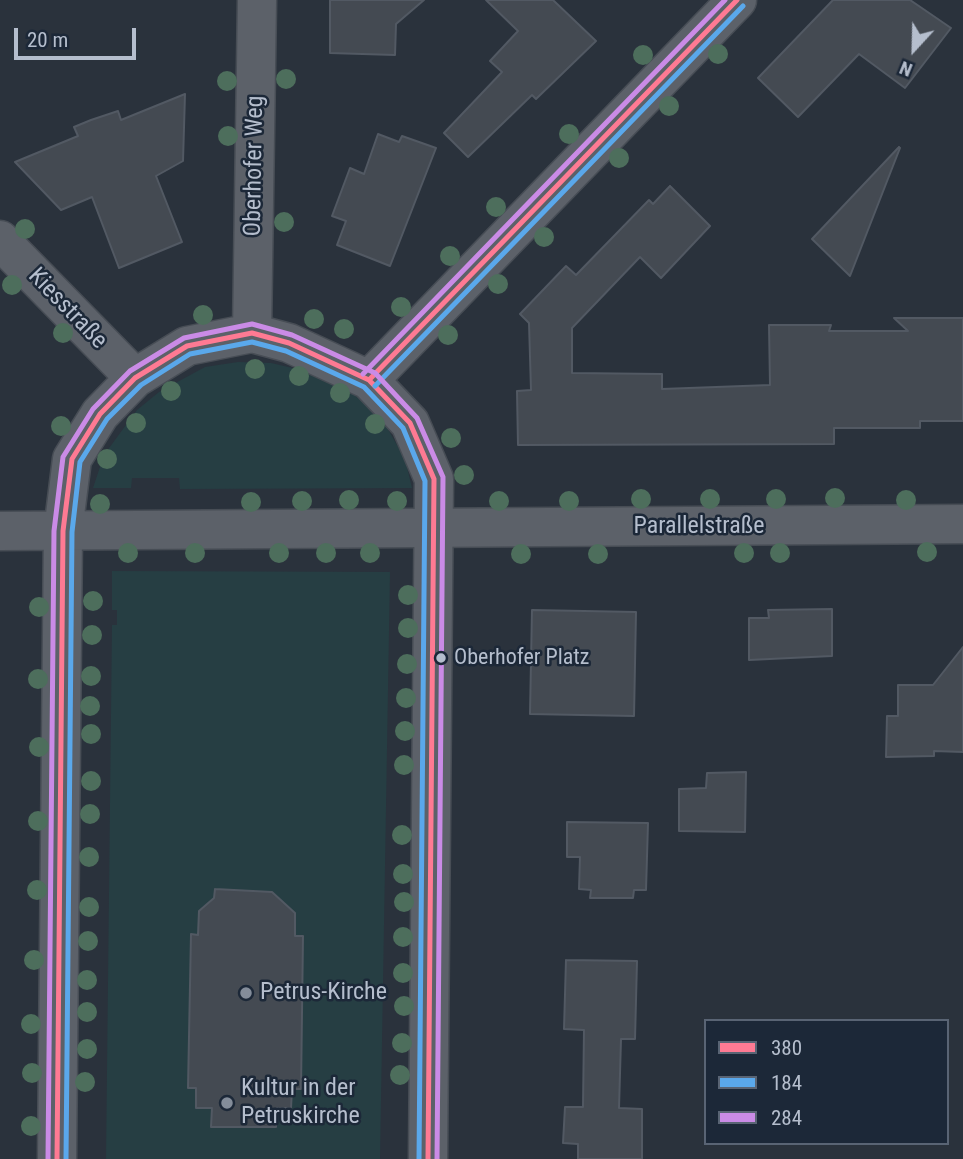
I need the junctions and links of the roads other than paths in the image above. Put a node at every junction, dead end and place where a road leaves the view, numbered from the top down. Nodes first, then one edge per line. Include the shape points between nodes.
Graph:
1 (257, 0) edge
2 (737, 0) edge
3 (0, 240) edge
4 (252, 333) junction
5 (135, 378) junction
6 (369, 380) junction
7 (963, 524) edge
8 (436, 528) junction
9 (0, 531) edge
10 (63, 531) junction
11 (58, 1159) edge
12 (428, 1159) edge

1 - 4 street, Oberhofer Weg
2 - 6 street
3 - 5 street, Kiesstraße
4 - 5 street via 187,346
4 - 6 street via 289,343
5 - 10 street via 100,414 72,459
6 - 8 street via 410,423 434,479
7 - 8 street, Parallelstraße
8 - 10 street
8 - 12 street
9 - 10 street
10 - 11 street

